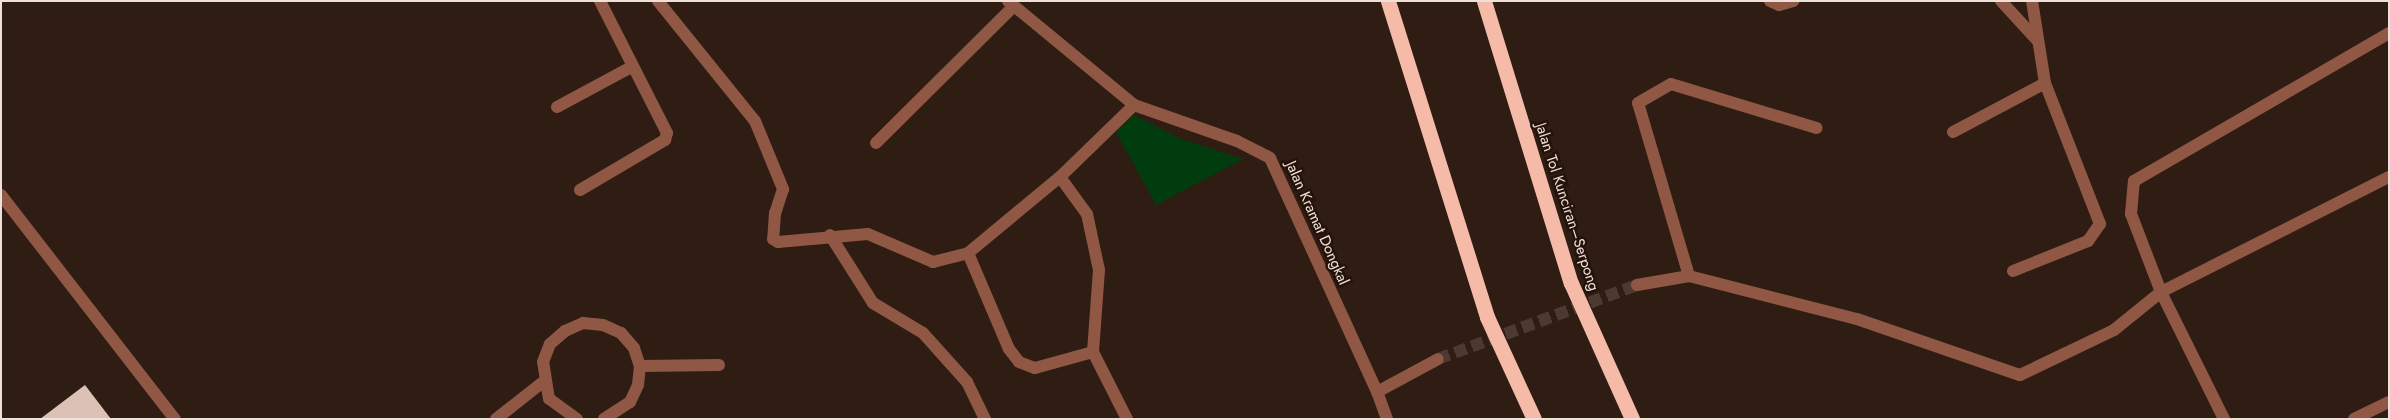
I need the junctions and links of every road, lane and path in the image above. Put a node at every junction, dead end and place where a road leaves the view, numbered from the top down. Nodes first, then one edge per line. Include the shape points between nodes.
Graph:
1 (600, 1) edge
2 (658, 1) edge
3 (1388, 1) edge
4 (1484, 1) edge
5 (1770, 1) edge
6 (1793, 1) edge
7 (2001, 1) edge
8 (2032, 1) edge
9 (1011, 4) edge
10 (2389, 33) edge
11 (2036, 39) junction
12 (633, 66) junction
13 (2045, 83) junction
14 (1134, 105) junction
15 (557, 107) dead end
16 (1817, 128) dead end
17 (1953, 132) dead end
18 (876, 143) dead end
19 (1060, 177) junction
20 (2389, 177) edge
21 (580, 190) dead end
22 (1, 195) edge
23 (830, 234) junction
24 (968, 253) junction
25 (2013, 271) dead end
26 (1689, 276) junction
27 (1636, 284) tunnel mouth
28 (2161, 292) junction
29 (1093, 352) junction
30 (1438, 359) tunnel mouth
31 (719, 365) dead end
32 (640, 366) junction
33 (543, 382) junction
34 (1377, 392) junction
35 (2389, 402) edge
36 (175, 419) edge
37 (496, 419) edge
38 (577, 419) edge
39 (604, 419) edge
40 (985, 419) edge
41 (1126, 419) edge
42 (1387, 419) edge
43 (1534, 419) edge
44 (1632, 419) edge
45 (2224, 419) edge
46 (2354, 419) edge

1 - 12 street
2 - 23 street via 755,122 783,189 773,239 788,242
3 - 43 highway via 1487,317
4 - 44 highway, Jalan Tol Kunciran–Serpong via 1571,283
5 - 6 street via 1779,5
7 - 11 street
8 - 11 street
9 - 14 street, Jalan Kramat Dongkal
9 - 18 street
10 - 28 street via 2134,181 2131,214
11 - 13 street
12 - 15 street
12 - 21 street via 667,130 665,140
13 - 17 street
13 - 25 street via 2100,224 2088,241
14 - 19 street
14 - 34 street, Jalan Kramat Dongkal via 1237,141 1270,158
16 - 26 street via 1671,84 1638,103
19 - 24 street
19 - 29 street via 1087,214 1098,270
20 - 28 street
22 - 36 street
23 - 24 street via 868,234 933,262
23 - 40 street via 873,303 923,333 967,382
24 - 29 street via 1009,349 1019,362 1035,368
26 - 27 street
26 - 28 street via 1858,319 2020,375 2114,330
28 - 45 street
29 - 41 street
30 - 34 street
31 - 32 street
32 - 33 street via 634,348 621,333 603,325 583,323 565,331 550,344 543,362
32 - 39 street via 638,385 630,402
33 - 37 street
33 - 38 street via 549,399
34 - 42 street, Jalan Kramat Dongkal
35 - 46 street

